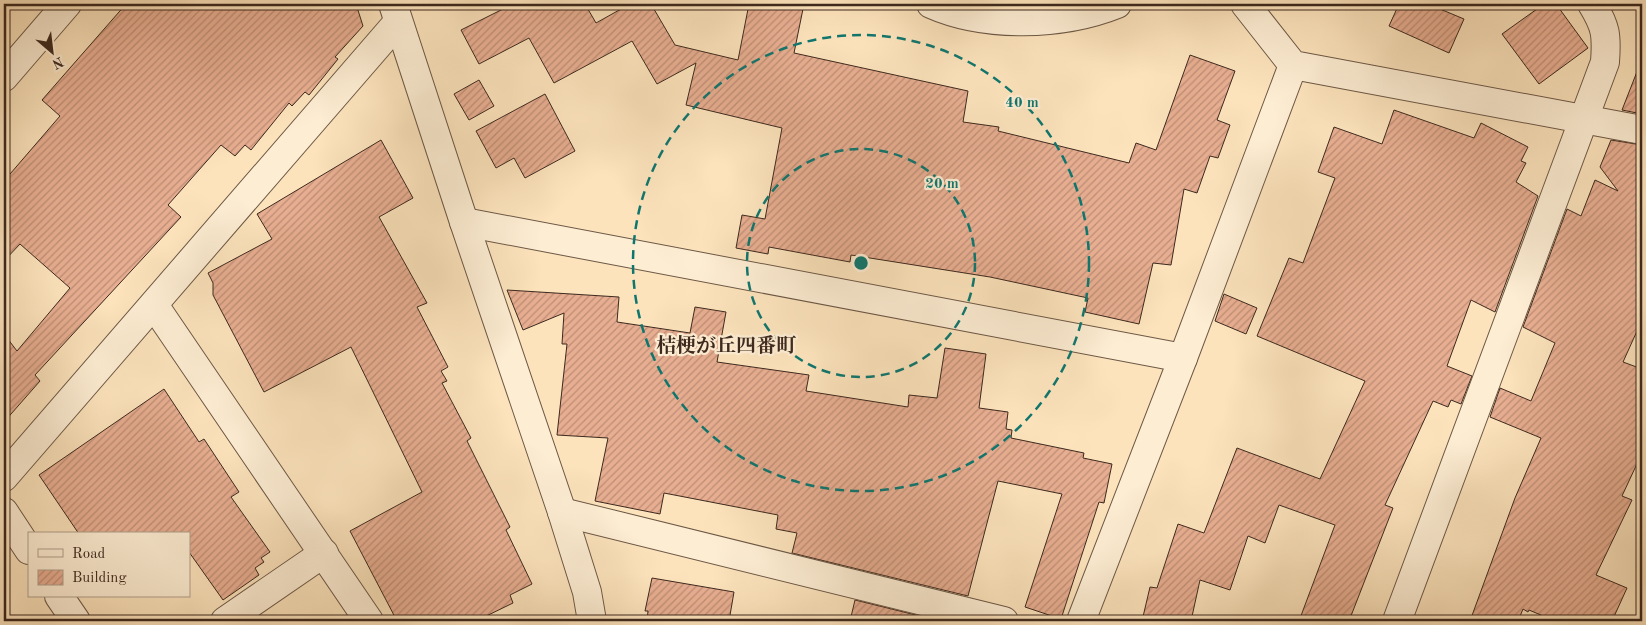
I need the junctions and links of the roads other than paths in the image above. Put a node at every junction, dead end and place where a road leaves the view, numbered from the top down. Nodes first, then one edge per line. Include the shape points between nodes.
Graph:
1 (66, 4) edge
2 (931, 4) edge
3 (1117, 4) edge
4 (1245, 4) edge
5 (1592, 4) edge
6 (395, 13) edge
7 (1293, 65) junction
8 (4, 78) edge
9 (1583, 118) junction
10 (1642, 130) edge
11 (464, 222) junction
12 (154, 306) junction
13 (1184, 358) junction
14 (4, 477) edge
15 (4, 512) edge
16 (562, 512) junction
17 (28, 548) edge
18 (324, 553) junction
19 (61, 598) edge
20 (76, 621) edge
21 (225, 621) edge
22 (369, 621) edge
23 (592, 621) edge
24 (1004, 621) edge
25 (1081, 621) edge
26 (1397, 621) edge

1 - 8 street
2 - 3 street via 960,15 988,20 1019,20 1050,19
4 - 7 street
5 - 9 street via 1607,39 1605,62
6 - 11 street
6 - 12 street
7 - 9 street
7 - 13 street
9 - 10 street
9 - 26 street
11 - 13 street
11 - 16 street
12 - 14 street
12 - 18 street
13 - 25 street
15 - 17 street
16 - 23 street via 587,592
16 - 24 street
18 - 21 street
18 - 22 street
19 - 20 street

